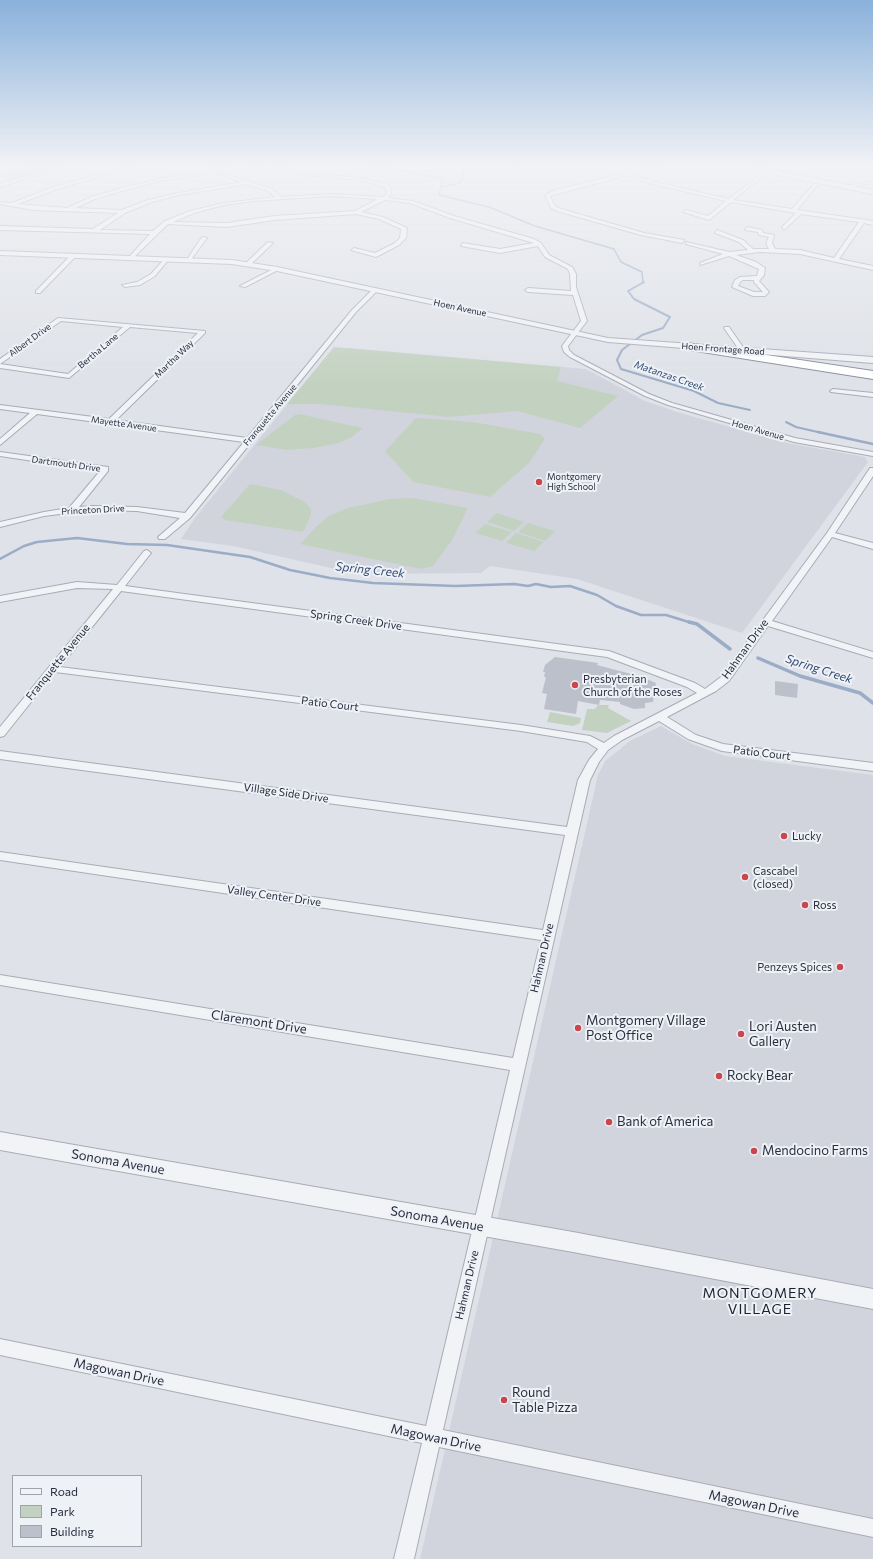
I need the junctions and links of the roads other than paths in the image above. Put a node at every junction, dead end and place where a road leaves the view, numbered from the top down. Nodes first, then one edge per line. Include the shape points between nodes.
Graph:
1 (150, 238) edge
2 (204, 238) dead end
3 (403, 238) edge
4 (527, 238) edge
5 (663, 238) edge
6 (732, 238) edge
7 (771, 238) edge
8 (851, 238) edge
9 (270, 243) dead end
10 (539, 244) junction
11 (463, 245) dead end
12 (772, 249) junction
13 (354, 250) dead end
14 (751, 250) junction
15 (0, 253) edge
16 (729, 254) junction
17 (73, 256) junction
18 (132, 258) junction
19 (166, 259) junction
20 (188, 260) junction
21 (835, 260) junction
22 (248, 264) junction
23 (702, 264) dead end
24 (873, 268) edge
25 (277, 269) junction
26 (758, 278) junction
27 (125, 285) dead end
28 (244, 286) dead end
29 (375, 290) junction
30 (528, 290) dead end
31 (38, 292) dead end
32 (574, 293) junction
33 (60, 319) joint
34 (128, 326) junction
35 (727, 328) dead end
36 (575, 333) junction
37 (687, 346) junction
38 (742, 350) junction
39 (873, 360) edge
40 (0, 362) edge
41 (0, 366) edge
42 (873, 375) edge
43 (833, 390) dead end
44 (873, 395) edge
45 (0, 407) edge
46 (36, 412) junction
47 (110, 422) junction
48 (248, 440) junction
49 (0, 443) edge
50 (0, 454) edge
51 (873, 454) edge
52 (873, 470) edge
53 (73, 509) junction
54 (187, 516) junction
55 (0, 525) edge
56 (830, 534) junction
57 (162, 537) dead end
58 (873, 546) edge
59 (147, 553) dead end
60 (117, 589) junction
61 (0, 599) edge
62 (765, 622) junction
63 (873, 655) edge
64 (53, 669) junction
65 (705, 693) junction
66 (659, 716) junction
67 (0, 734) edge
68 (604, 748) junction
69 (0, 754) edge
70 (873, 767) edge
71 (571, 832) junction
72 (0, 856) edge
73 (548, 936) junction
74 (0, 980) edge
75 (517, 1065) junction
76 (0, 1141) edge
77 (481, 1226) junction
78 (873, 1299) edge
79 (0, 1347) edge
80 (433, 1438) junction
81 (873, 1528) edge
82 (404, 1559) edge

1 - 18 street
2 - 20 street
3 - 13 street via 397,244 376,255
4 - 10 street
5 - 16 street
6 - 14 street via 741,241
7 - 12 street via 769,243
8 - 21 street
9 - 22 street
10 - 11 street via 500,251
10 - 32 street via 547,256 572,270
12 - 14 street
12 - 21 street
14 - 16 street
15 - 17 street, Hoen Avenue
16 - 23 street
16 - 26 street via 762,268
17 - 18 street, Hoen Avenue
17 - 31 street
18 - 19 street, Hoen Avenue
19 - 20 street, Hoen Avenue
19 - 27 street via 153,275 138,284
20 - 22 street, Hoen Avenue
21 - 24 street
22 - 25 street, Hoen Avenue
25 - 28 street
25 - 29 street, Hoen Avenue
26 - 26 street via 742,278 735,287 753,294 765,294 756,281
29 - 36 street, Hoen Avenue
29 - 48 street, Franquette Avenue via 354,311
30 - 32 street
32 - 36 street via 584,320
33 - 34 street, Bertha Lane
33 - 40 street, Albert Drive
34 - 41 street, Bertha Lane via 69,376
34 - 47 street, Martha Way via 203,332
35 - 38 street
36 - 37 street, Hoen Frontage Road via 645,344
36 - 51 street, Hoen Avenue via 565,346 568,353 652,397 789,439
37 - 38 street, Hoen Frontage Road
37 - 42 highway
38 - 39 street, Hoen Frontage Road
43 - 44 street
45 - 46 street, Mayette Avenue
46 - 47 street, Mayette Avenue
46 - 49 street
47 - 48 street, Mayette Avenue
48 - 54 street, Franquette Avenue
50 - 53 street, Dartmouth Drive via 105,469
52 - 56 street, Hahman Drive
53 - 54 street, Princeton Drive via 128,508
53 - 55 street, Princeton Drive
54 - 57 street, Franquette Avenue
56 - 58 street
56 - 62 street, Hahman Drive
59 - 60 street, Franquette Avenue
60 - 61 street, Spring Creek Drive via 85,585
60 - 64 street, Franquette Avenue
60 - 65 street, Spring Creek Drive via 609,654 691,685
62 - 63 street
62 - 65 street, Hahman Drive via 725,679
64 - 67 street, Franquette Avenue
64 - 68 street, Patio Court via 529,729 590,739
65 - 66 street, Hahman Drive
66 - 68 street, Hahman Drive
66 - 70 street, Patio Court via 692,737 722,747
68 - 71 street, Hahman Drive via 594,760 584,780
69 - 71 street, Village Side Drive
71 - 73 street, Hahman Drive
72 - 73 street, Valley Center Drive
73 - 75 street, Hahman Drive
74 - 75 street, Claremont Drive
75 - 77 street, Hahman Drive
76 - 77 street, Sonoma Avenue
77 - 78 street, Sonoma Avenue
77 - 80 street, Hahman Drive
79 - 80 street, Magowan Drive
80 - 81 street, Magowan Drive
80 - 82 street, Hahman Drive

